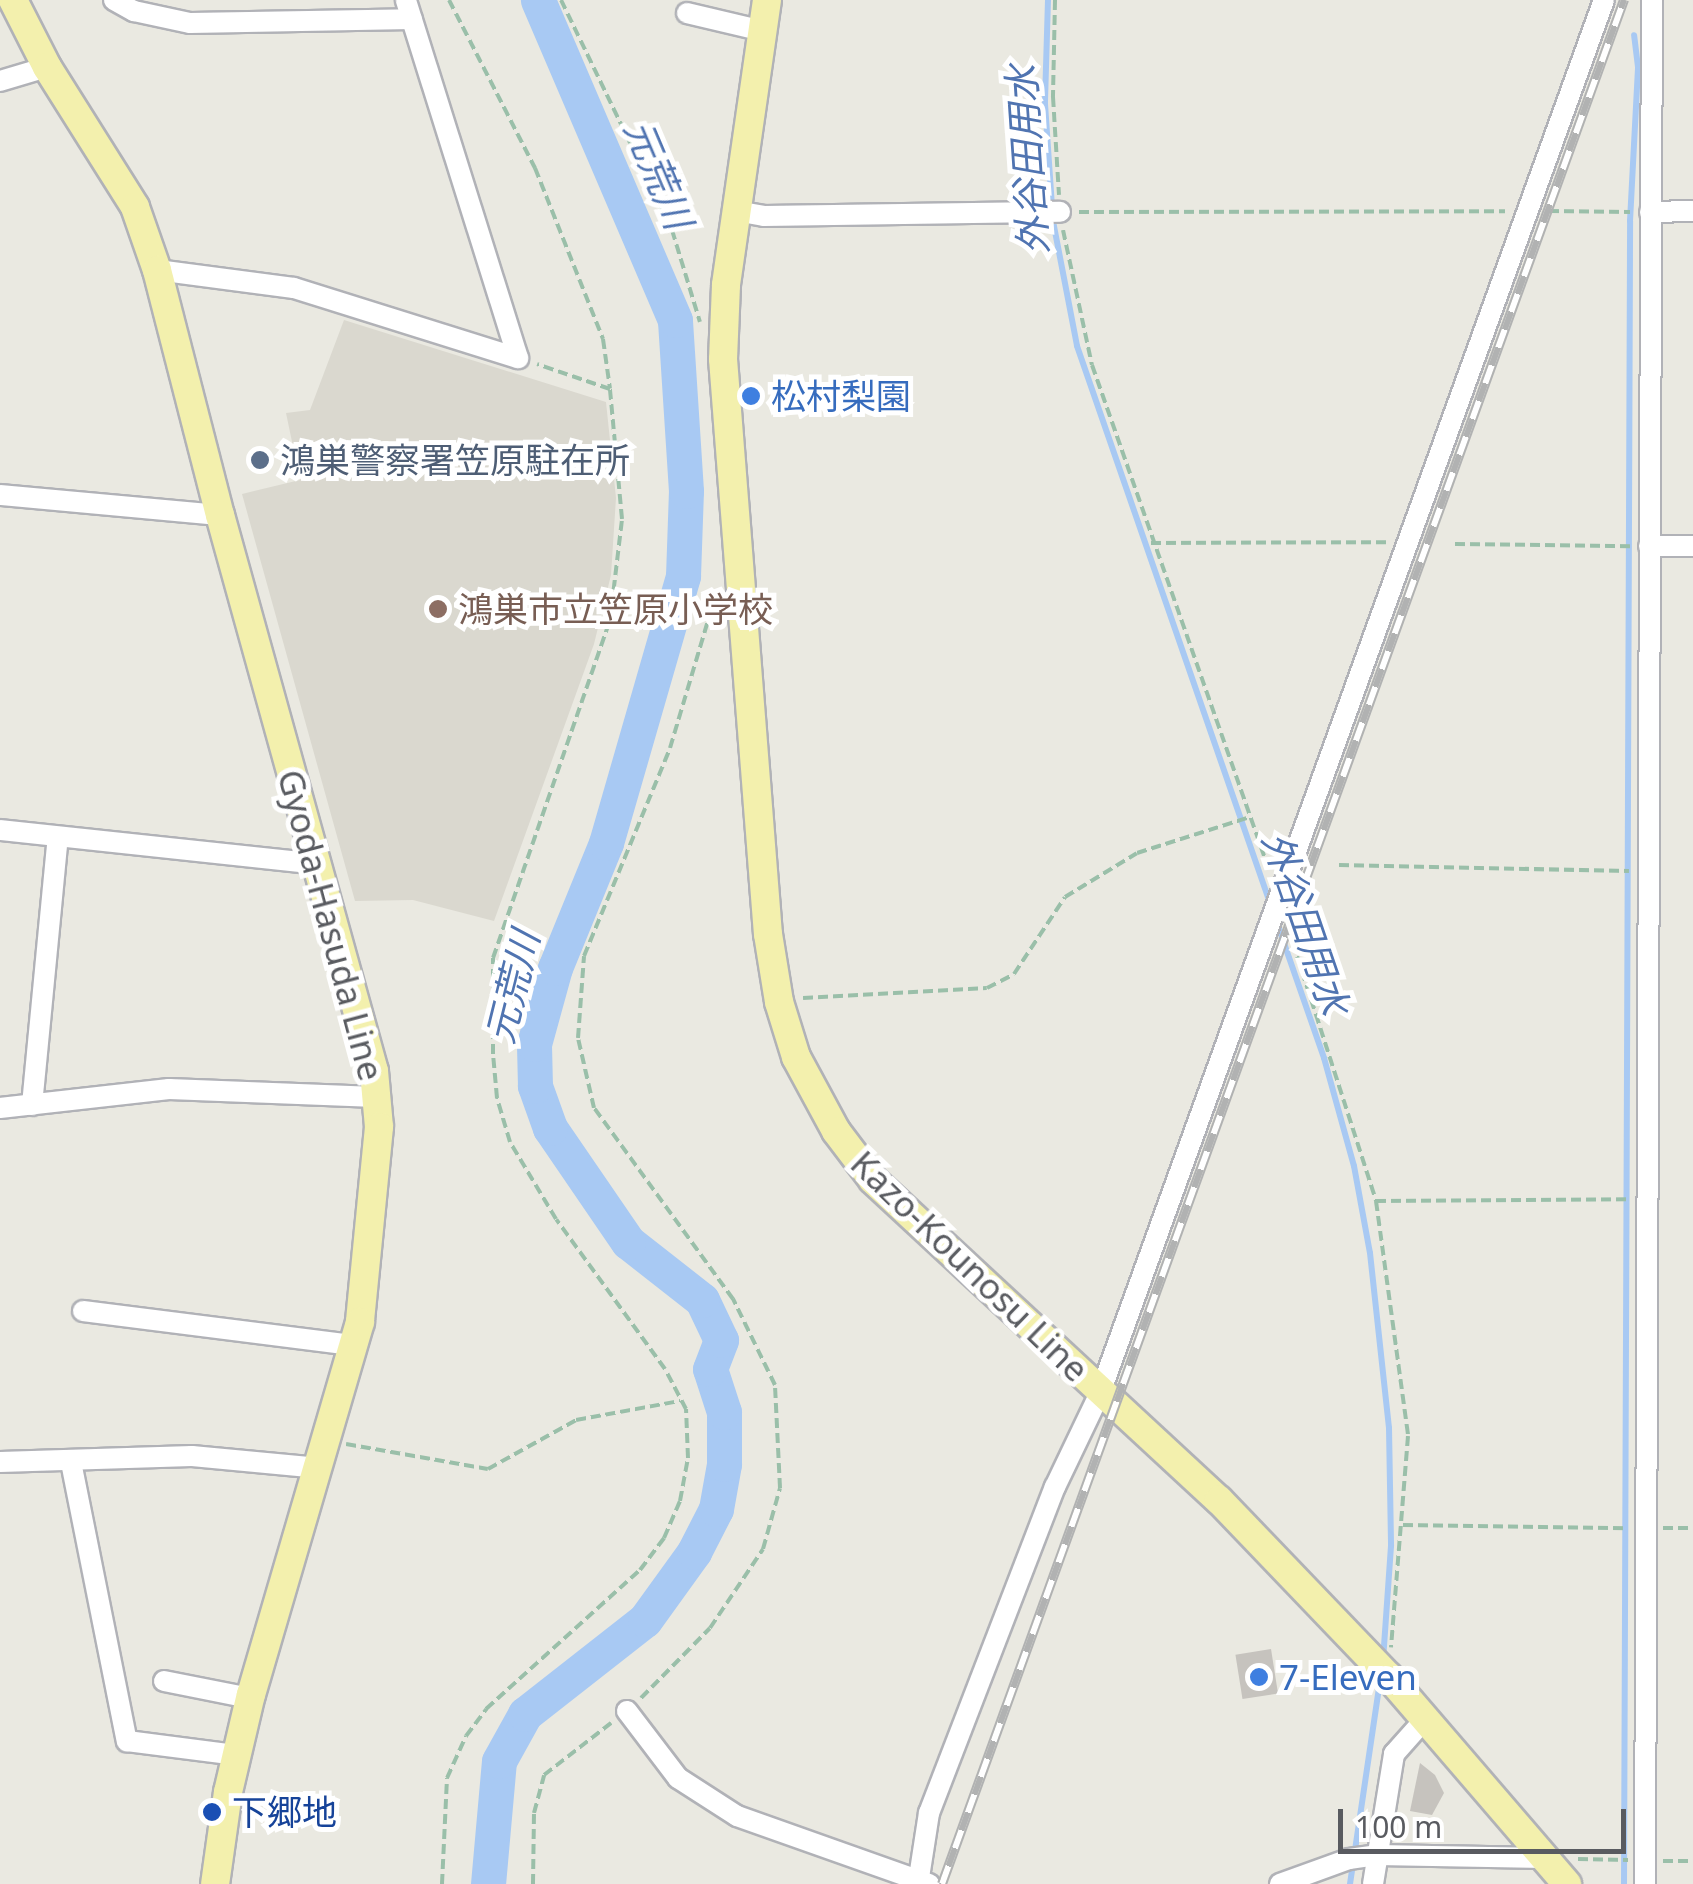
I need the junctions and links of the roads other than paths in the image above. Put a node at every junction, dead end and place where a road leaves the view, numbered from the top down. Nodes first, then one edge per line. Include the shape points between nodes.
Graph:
1 (114, 0) edge
2 (768, 0) edge
3 (1604, 0) edge
4 (1652, 0) edge
5 (15, 1) edge
6 (409, 10) edge
7 (687, 13) dead end
8 (763, 31) junction
9 (48, 67) junction
10 (0, 81) edge
11 (736, 210) junction
12 (1693, 211) edge
13 (1060, 212) road end
14 (1650, 212) junction
15 (157, 270) junction
16 (0, 495) edge
17 (220, 516) junction
18 (1648, 546) junction
19 (1693, 546) edge
20 (0, 830) edge
21 (58, 837) junction
22 (318, 864) junction
23 (376, 1097) junction
24 (32, 1104) junction
25 (0, 1108) edge
26 (83, 1310) dead end
27 (354, 1345) junction
28 (1100, 1393) junction
29 (323, 1454) junction
30 (0, 1462) edge
31 (71, 1462) junction
32 (164, 1681) dead end
33 (250, 1698) junction
34 (627, 1711) road end
35 (1426, 1718) junction
36 (236, 1754) junction
37 (1377, 1856) junction
38 (1544, 1858) junction
39 (922, 1883) edge
40 (214, 1884) edge
41 (1280, 1884) edge
42 (1373, 1884) edge
43 (1567, 1884) edge
44 (1644, 1884) edge

1 - 6 street via 190,23
2 - 8 main road, Kazo-Kounosu Line
3 - 28 street
4 - 14 street
5 - 9 main road, Gyoda-Hasuda Line
6 - 15 street via 518,358 294,288
7 - 8 street
8 - 11 main road, Kazo-Kounosu Line
9 - 10 street
9 - 15 main road, Gyoda-Hasuda Line via 135,207
11 - 13 street via 764,216
11 - 28 main road, Kazo-Kounosu Line via 724,359 768,934 779,1002 814,1096 853,1156 904,1212
12 - 14 street
14 - 18 street
15 - 17 main road, Gyoda-Hasuda Line
16 - 17 street
17 - 22 main road, Gyoda-Hasuda Line
18 - 19 street
18 - 44 street
20 - 21 street
21 - 22 street
21 - 24 street
22 - 23 main road, Gyoda-Hasuda Line
23 - 24 street via 169,1090
23 - 27 main road, Gyoda-Hasuda Line via 373,1212
24 - 25 street
26 - 27 street
27 - 29 main road, Gyoda-Hasuda Line
28 - 35 main road, Kazo-Kounosu Line via 1219,1500
28 - 39 street via 1055,1487 928,1813
29 - 31 street
29 - 33 main road, Gyoda-Hasuda Line
30 - 31 street
31 - 36 street via 128,1741
32 - 33 street
33 - 36 main road, Gyoda-Hasuda Line
34 - 39 street via 678,1778 737,1816
35 - 37 street via 1394,1754
35 - 38 main road, Kazo-Kounosu Line
36 - 40 main road, Gyoda-Hasuda Line
37 - 38 street
37 - 41 street via 1348,1859
37 - 42 street
38 - 43 main road, Kazo-Kounosu Line

